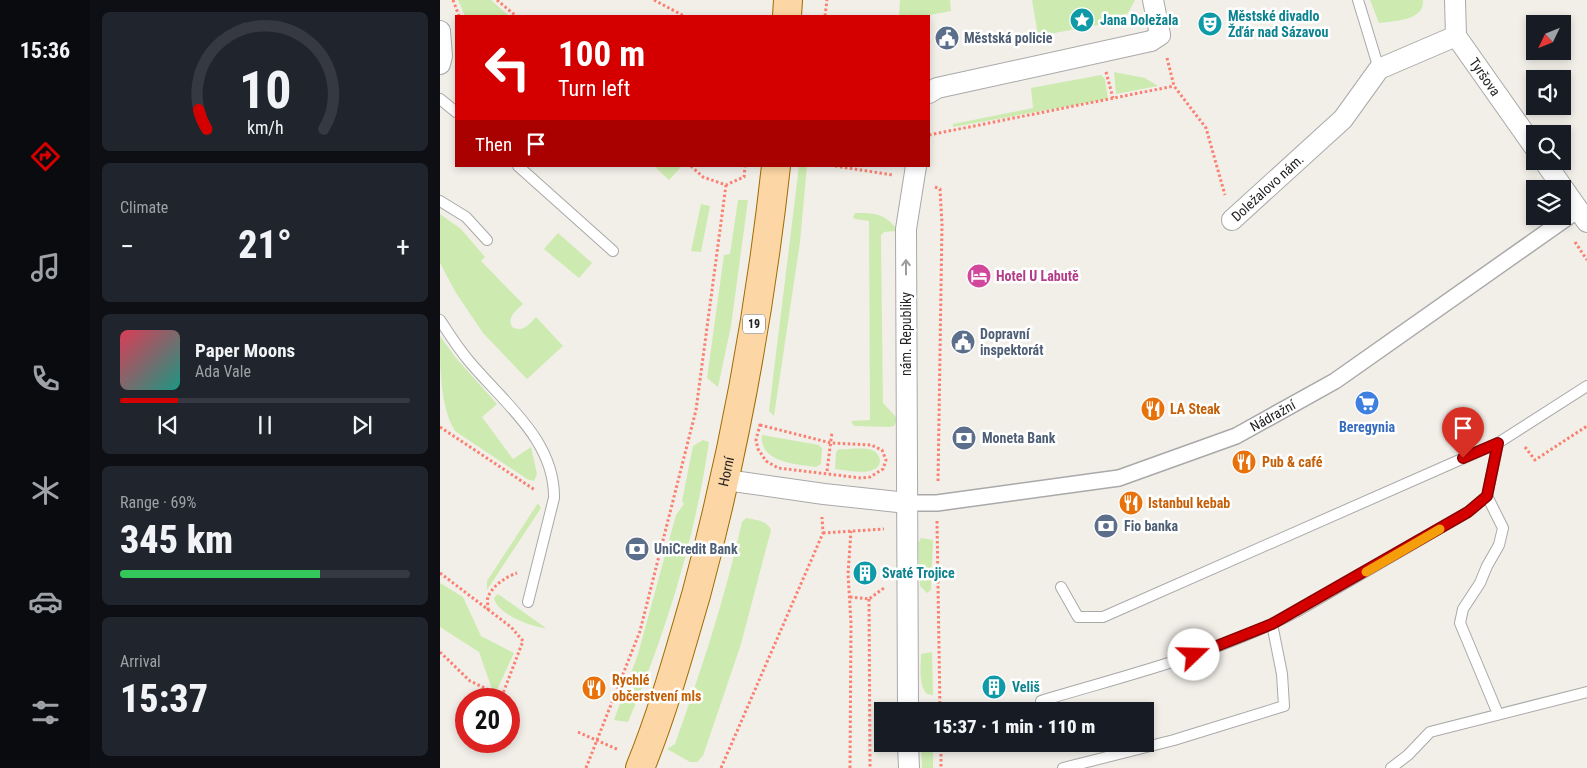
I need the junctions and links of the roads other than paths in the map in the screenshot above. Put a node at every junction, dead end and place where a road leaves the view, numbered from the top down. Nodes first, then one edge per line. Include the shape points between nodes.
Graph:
1 (788, 0) edge
2 (1153, 0) edge
3 (1358, 0) edge
4 (1455, 0) edge
5 (787, 15) edge
6 (440, 31) edge
7 (1456, 36) junction
8 (440, 64) edge
9 (1380, 69) junction
10 (930, 91) edge
11 (440, 99) edge
12 (455, 111) edge
13 (1526, 135) edge
14 (519, 167) edge
15 (776, 167) edge
16 (1551, 170) edge
17 (915, 172) edge
18 (440, 201) edge
19 (1584, 212) edge
20 (1232, 220) road end
21 (487, 240) dead end
22 (613, 251) dead end
23 (440, 320) edge
24 (1587, 386) edge
25 (1498, 443) junction
26 (726, 480) junction
27 (1487, 496) junction
28 (907, 503) junction
29 (1062, 587) dead end
30 (528, 602) dead end
31 (1272, 624) junction
32 (1587, 692) edge
33 (1041, 701) dead end
34 (908, 702) edge
35 (1498, 714) junction
36 (908, 752) edge
37 (640, 768) edge
38 (909, 768) edge
39 (1063, 768) edge
40 (1392, 768) edge

1 - 5 main road
2 - 10 street via 1160,35 1151,42
3 - 9 lane
4 - 7 street
6 - 8 street
7 - 9 street, Doležalovo nám.
7 - 13 street, Tyršova
9 - 20 street, Doležalovo nám. via 1342,119
11 - 12 lane
14 - 22 lane
15 - 26 main road, Horní / 19 via 768,241
16 - 19 street
28 -> 17 street, nám. Republiky via 906,229
18 - 21 lane via 466,217
19 - 28 street, Nádražní via 1335,381 1236,436 1119,478 937,503
23 - 30 lane via 468,360 516,411 550,463 554,498
24 - 25 lane
25 - 27 lane
25 - 29 lane via 1103,617 1078,617
26 - 28 street
26 - 37 main road, Horní / 19 via 681,649
27 - 31 lane via 1468,512
27 - 35 lane via 1503,528 1499,545 1480,584 1463,609 1460,623
28 - 34 street, nám. Republiky
31 - 33 lane via 1194,655
31 - 39 lane via 1282,674 1284,706 1174,740
32 - 35 lane
35 - 40 lane via 1430,732
36 - 38 street

